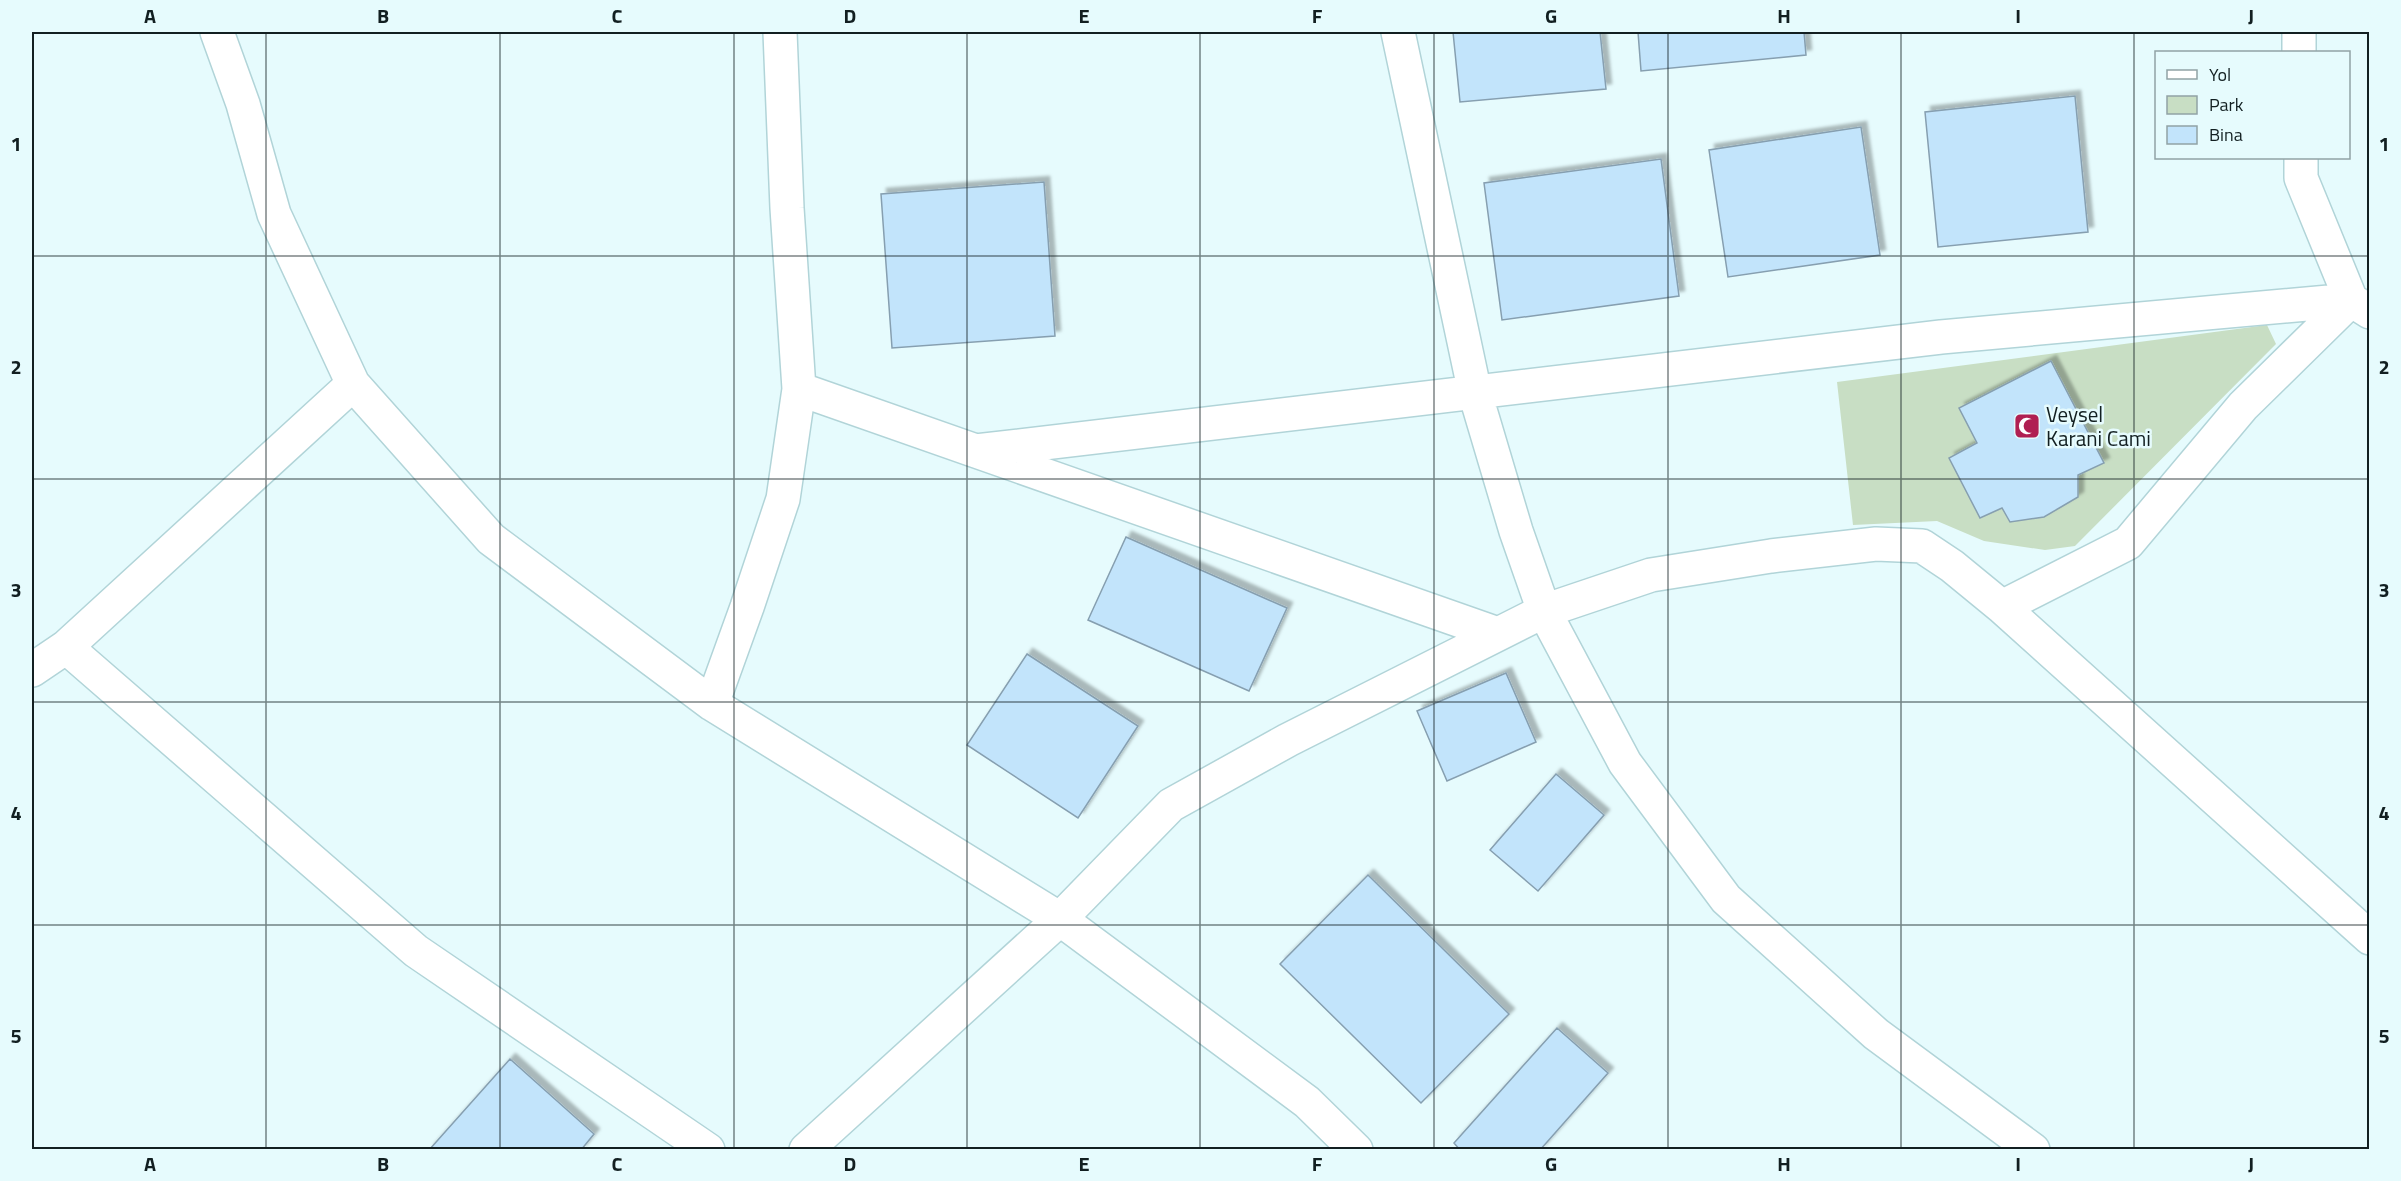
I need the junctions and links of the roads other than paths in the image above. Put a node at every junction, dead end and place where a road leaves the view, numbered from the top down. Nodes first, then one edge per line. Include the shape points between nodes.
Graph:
1 (218, 32) edge
2 (780, 32) edge
3 (1398, 32) edge
4 (2299, 32) edge
5 (2299, 51) edge
6 (2301, 159) edge
7 (2360, 306) edge
8 (353, 384) junction
9 (799, 389) junction
10 (1475, 393) junction
11 (976, 451) junction
12 (2002, 607) junction
13 (1544, 611) junction
14 (1498, 634) junction
15 (66, 648) junction
16 (32, 670) edge
17 (712, 704) junction
18 (1060, 919) junction
19 (2370, 938) edge
20 (708, 1149) edge
21 (806, 1149) edge
22 (1356, 1149) edge
23 (2033, 1149) edge

1 - 8 street via 274,214
2 - 9 street via 786,208
3 - 10 street
4 - 5 street
6 - 7 street via 2301,178
7 - 10 street via 1941,337
7 - 12 street via 2242,406 2128,543
8 - 15 street
8 - 17 street via 491,539
9 - 11 street
9 - 17 street via 783,499
10 - 11 street
10 - 13 street
11 - 14 street
12 - 13 street via 1922,546 1876,544 1651,575
12 - 19 street
13 - 14 street
13 - 23 street via 1625,763 1726,899 1876,1034
14 - 18 street via 1288,740 1171,805
15 - 16 street
15 - 20 street via 416,951
17 - 18 street
18 - 21 street
18 - 22 street via 1307,1102

